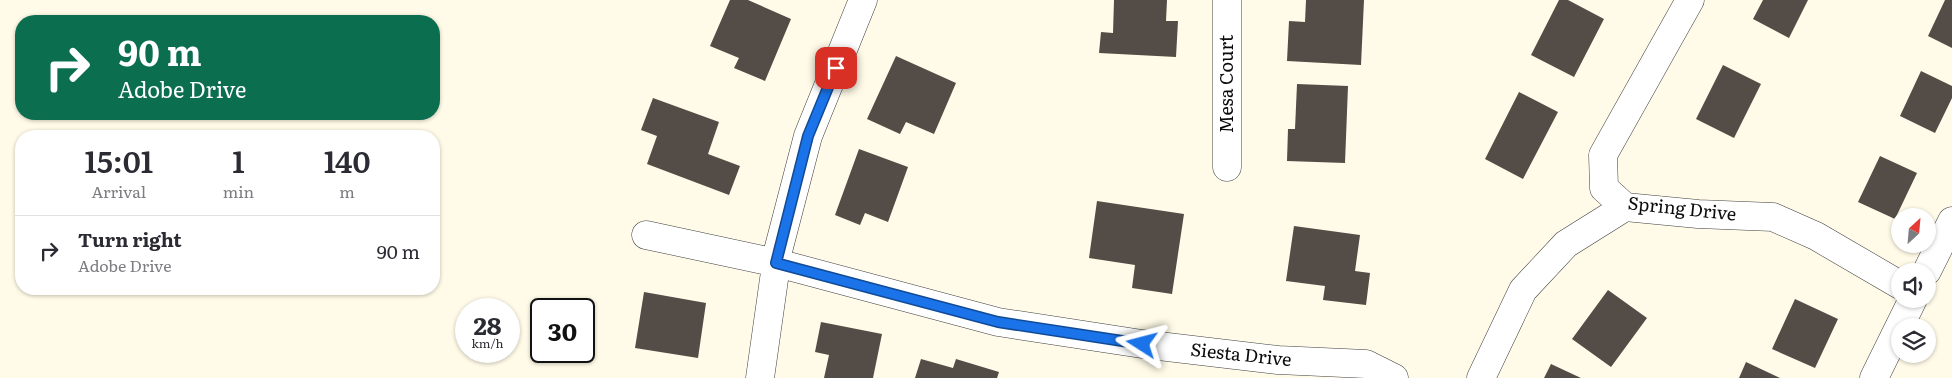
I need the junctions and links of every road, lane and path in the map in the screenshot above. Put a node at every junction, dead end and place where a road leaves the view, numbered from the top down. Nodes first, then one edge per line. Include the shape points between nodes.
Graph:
1 (863, 0) edge
2 (1227, 0) edge
3 (1690, 0) edge
4 (1227, 167) dead end
5 (1625, 207) junction
6 (1952, 221) edge
7 (646, 235) dead end
8 (776, 263) junction
9 (1931, 263) edge
10 (1891, 280) edge
11 (1909, 308) edge
12 (760, 378) edge
13 (1394, 378) edge
14 (1481, 378) edge
15 (1874, 378) edge

1 - 8 street via 808,136
2 - 4 street, Mesa Court
3 - 5 street, Spring Drive via 1603,155 1604,188
5 - 10 street, Spring Drive via 1698,214 1773,216 1816,236
5 - 14 street via 1566,244 1523,290
6 - 9 street
7 - 8 street, Siesta Drive
8 - 12 street
8 - 13 street, Siesta Drive via 998,322 1278,360 1366,364
11 - 15 street

